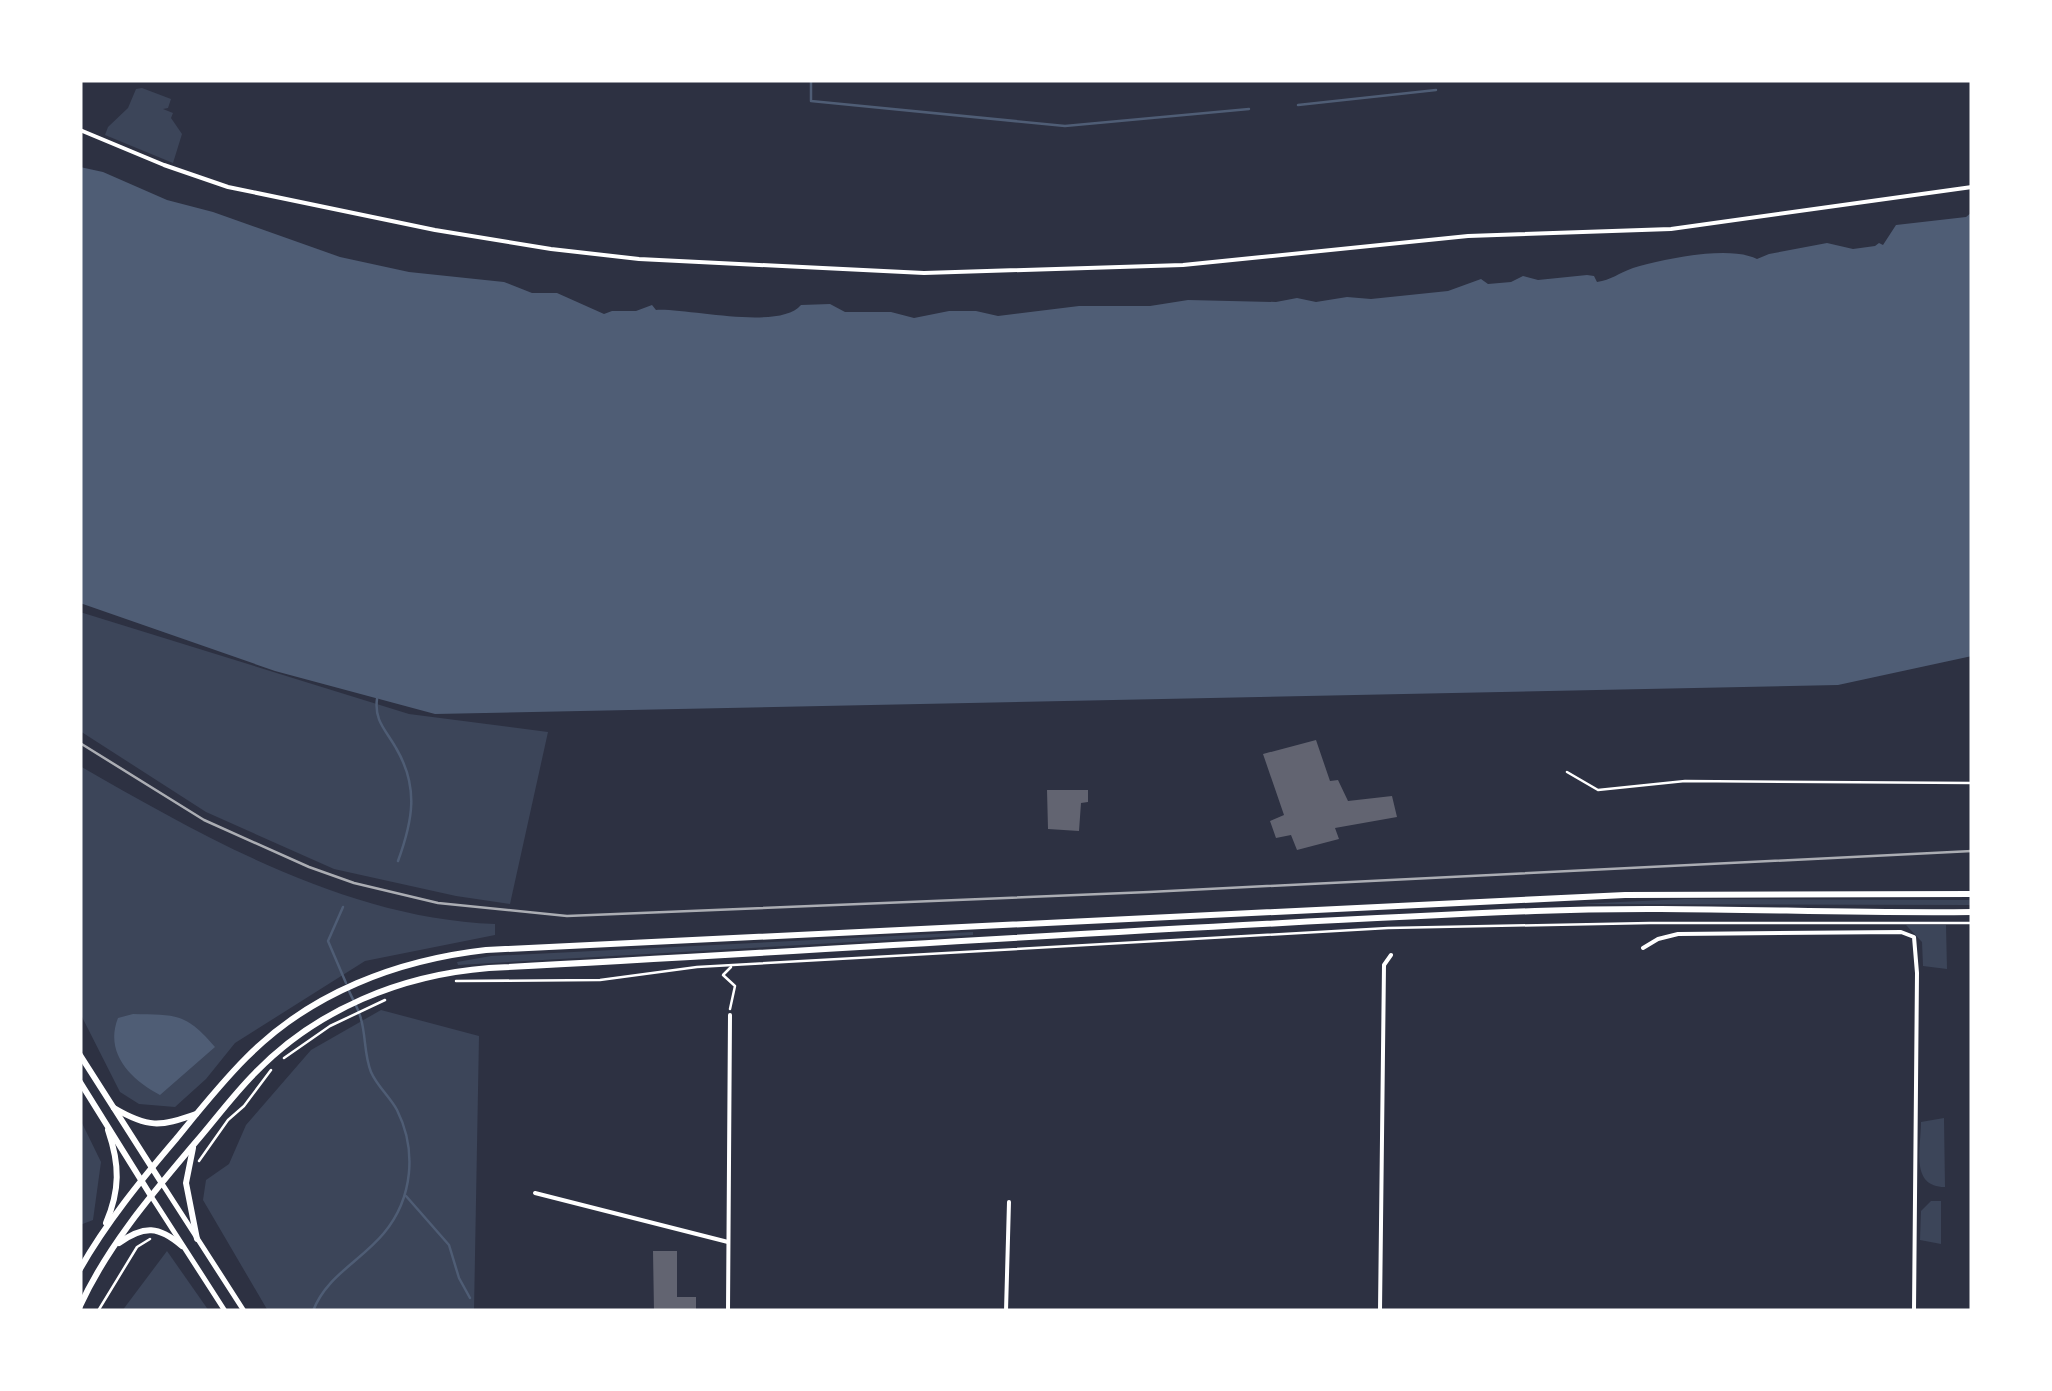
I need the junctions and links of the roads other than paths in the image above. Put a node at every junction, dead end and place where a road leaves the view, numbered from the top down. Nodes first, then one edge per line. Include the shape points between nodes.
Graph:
1 (80, 130) edge
2 (1972, 187) edge
3 (1567, 772) dead end
4 (1972, 783) edge
5 (1972, 894) edge
6 (1972, 912) edge
7 (1643, 948) dead end
8 (1392, 955) dead end
9 (730, 1014) road end
10 (80, 1055) edge
11 (80, 1082) edge
12 (113, 1108) junction
13 (197, 1114) junction
14 (104, 1119) junction
15 (194, 1145) junction
16 (152, 1168) junction
17 (142, 1180) junction
18 (161, 1182) junction
19 (534, 1193) dead end
20 (151, 1196) junction
21 (1009, 1202) dead end
22 (100, 1236) junction
23 (197, 1239) junction
24 (728, 1242) junction
25 (114, 1246) junction
26 (182, 1246) junction
27 (80, 1269) edge
28 (80, 1306) edge
29 (225, 1311) edge
30 (244, 1311) edge
31 (728, 1311) edge
32 (1006, 1311) edge
33 (1380, 1311) edge
34 (1914, 1311) edge

1 - 2 street via 228,186 436,230 639,258 924,273 1183,265 1468,236 1671,229
3 - 4 lane via 1598,790 1684,782
5 - 13 main road via 1596,896 486,950 397,966 338,992 246,1058
6 - 15 main road via 1536,911 488,968 422,978 351,1004 257,1071
7 - 34 street via 1678,934 1914,937
8 - 33 street via 1384,965
9 - 24 street
10 - 12 main road
11 - 14 main road
12 - 13 main road via 157,1125
12 - 16 main road
13 - 16 main road
14 - 17 main road
14 - 22 main road via 118,1183
15 - 18 main road
15 - 23 main road via 186,1183
16 - 17 main road
16 - 18 main road
17 - 20 main road
17 - 22 main road
18 - 20 main road
18 - 23 main road
19 - 24 street
20 - 25 main road
20 - 26 main road
21 - 32 street
22 - 27 main road
23 - 30 main road
24 - 31 street
25 - 26 main road via 149,1228
25 - 28 main road
26 - 29 main road

